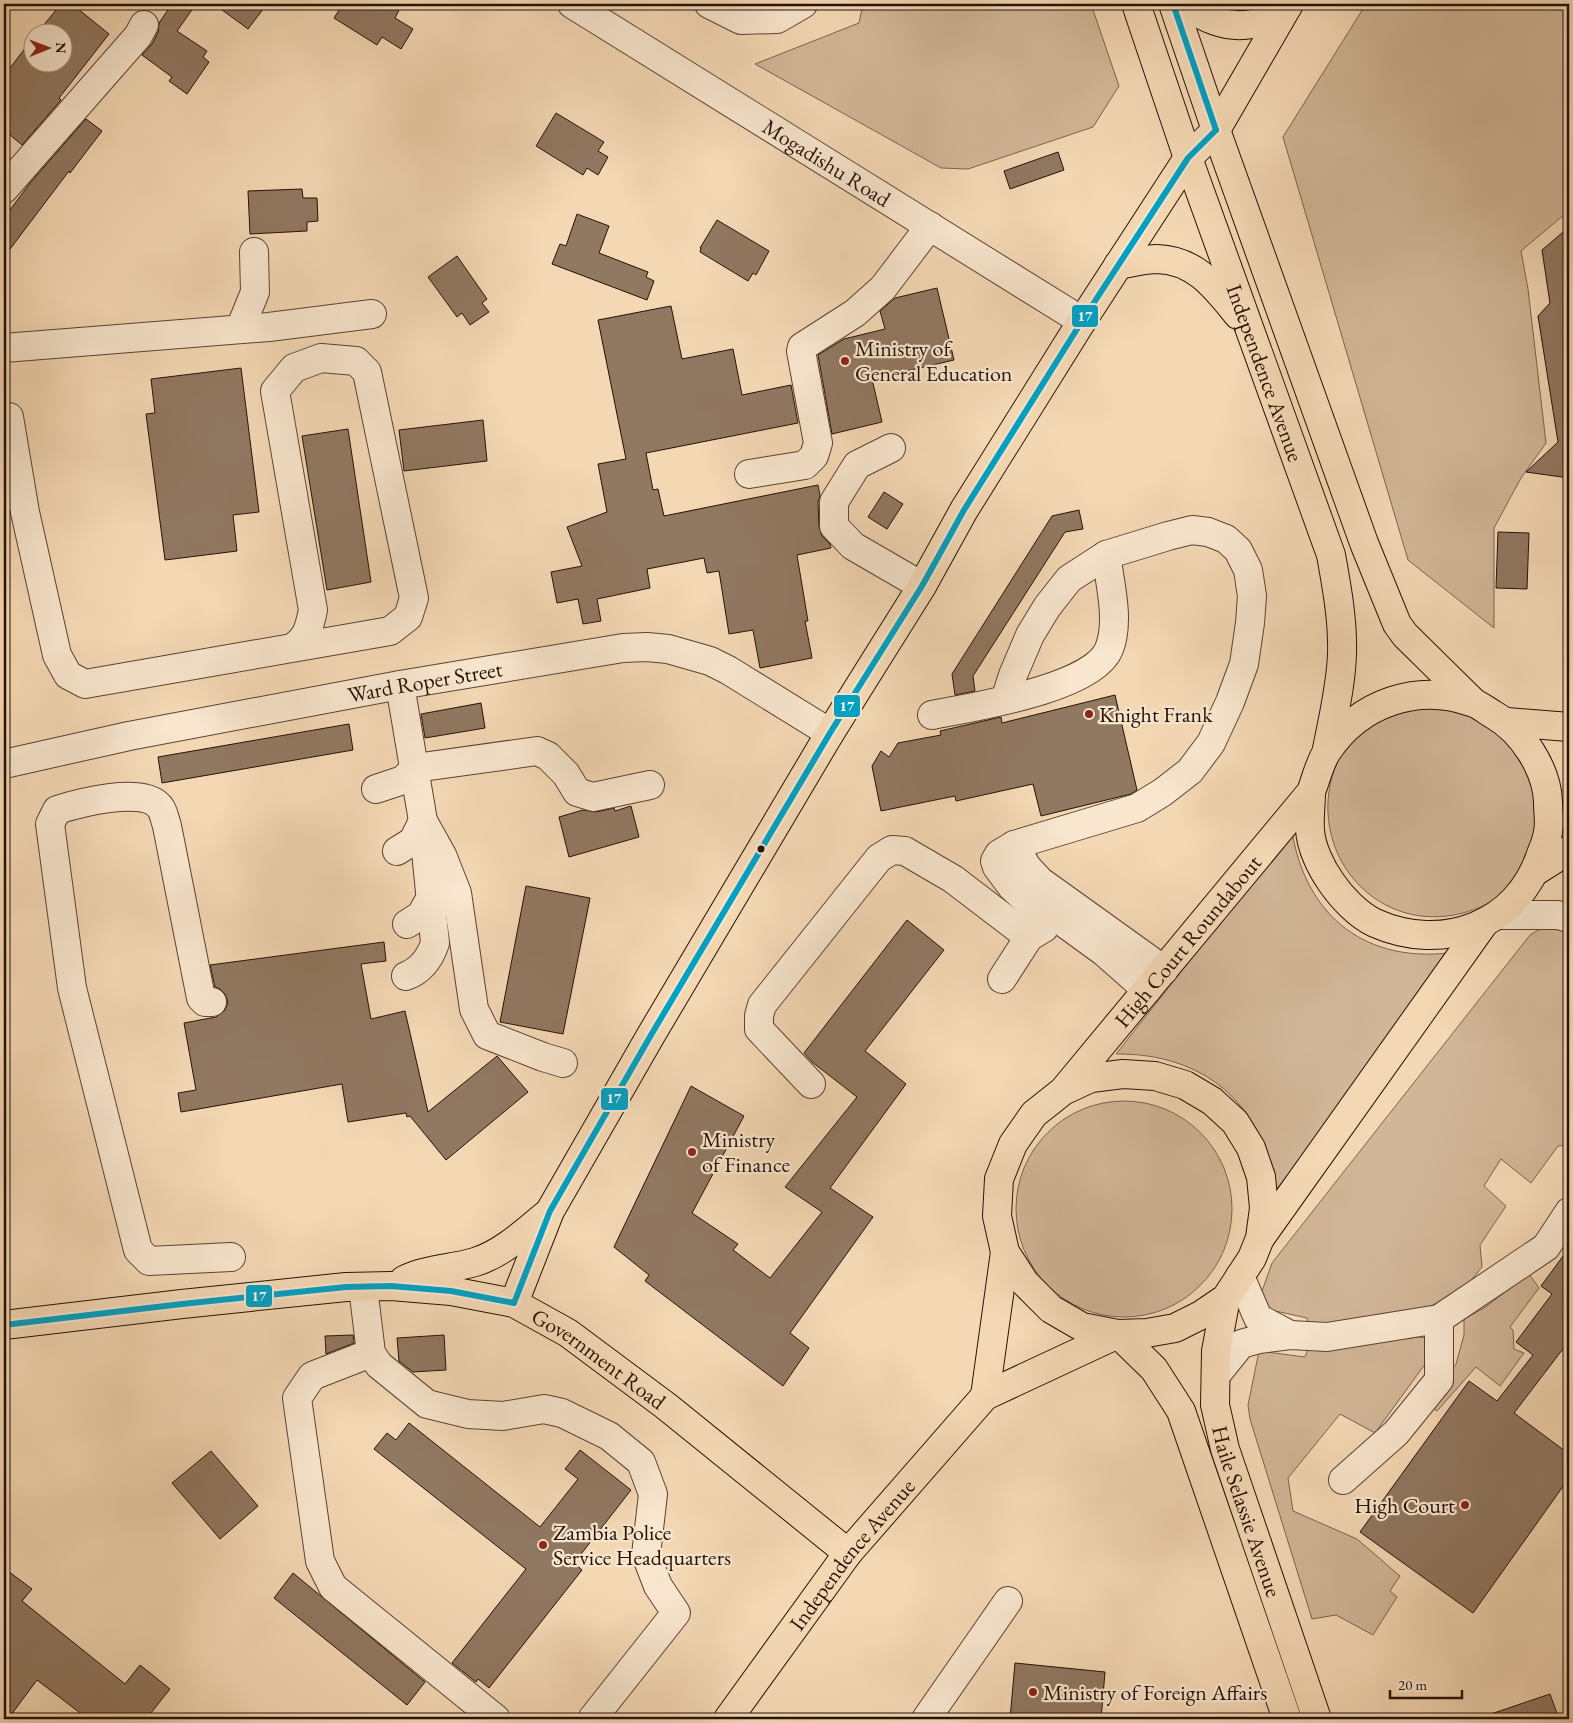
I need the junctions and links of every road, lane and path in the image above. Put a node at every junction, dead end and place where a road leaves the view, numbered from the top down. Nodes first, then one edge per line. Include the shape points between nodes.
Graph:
1 (572, 4) edge
2 (709, 4) edge
3 (803, 4) edge
4 (1136, 4) edge
5 (1173, 4) edge
6 (1184, 4) edge
7 (1288, 6) edge
8 (144, 25) dead end
9 (1216, 130) junction
10 (1188, 158) junction
11 (4, 187) edge
12 (930, 226) junction
13 (254, 252) dead end
14 (1118, 265) junction
15 (372, 314) dead end
16 (1082, 321) junction
17 (240, 329) junction
18 (1250, 330) junction
19 (4, 348) edge
20 (9, 417) dead end
21 (891, 448) dead end
22 (749, 474) dead end
23 (14, 514) edge
24 (1106, 555) junction
25 (922, 586) junction
26 (292, 648) junction
27 (400, 685) junction
28 (1005, 700) junction
29 (1472, 702) junction
30 (932, 715) dead end
31 (1507, 722) junction
32 (1569, 727) edge
33 (830, 733) junction
34 (1327, 751) junction
35 (4, 764) edge
36 (415, 768) junction
37 (650, 785) dead end
38 (376, 789) dead end
39 (1311, 792) junction
40 (424, 820) junction
41 (1569, 850) edge
42 (397, 851) dead end
43 (1536, 871) junction
44 (431, 897) junction
45 (1072, 917) junction
46 (1491, 918) junction
47 (1569, 918) edge
48 (407, 924) dead end
49 (1028, 937) junction
50 (406, 976) dead end
51 (1002, 979) dead end
52 (1155, 980) junction
53 (212, 1002) dead end
54 (563, 1063) dead end
55 (810, 1084) dead end
56 (1063, 1090) junction
57 (550, 1211) junction
58 (1569, 1212) edge
59 (1260, 1238) junction
60 (1006, 1252) junction
61 (231, 1257) dead end
62 (391, 1286) junction
63 (1233, 1287) junction
64 (363, 1288) junction
65 (514, 1303) junction
66 (1439, 1319) junction
67 (4, 1325) edge
68 (1118, 1334) junction
69 (1290, 1335) junction
70 (371, 1353) junction
71 (1216, 1374) junction
72 (986, 1396) junction
73 (1343, 1480) dead end
74 (848, 1553) junction
75 (1008, 1601) dead end
76 (496, 1719) edge
77 (592, 1719) edge
78 (728, 1719) edge
79 (926, 1719) edge
80 (1287, 1719) edge
81 (1317, 1719) edge

1 - 12 street, Mogadishu Road
2 - 3 street via 741,20 777,18
4 - 10 main road, Independence Avenue
5 - 9 main road, Independence Avenue
6 - 7 main road via 1203,17 1228,25 1253,24
7 - 9 main road
8 - 11 street via 138,36
9 - 10 main road
9 - 29 main road, Independence Avenue via 1364,543 1397,624
10 - 14 main road
10 - 18 main road, Independence Avenue
12 - 16 street, Mogadishu Road
12 - 22 street via 883,288 855,313 802,346 818,443 814,456 805,465
13 - 17 street via 255,292
14 - 16 main road
14 - 18 main road via 1158,259 1186,265 1208,280
15 - 17 street
16 - 25 main road via 964,510
17 - 19 street
18 - 34 main road, Independence Avenue via 1332,555 1341,614 1342,655
20 - 23 street
21 - 25 street via 857,466 834,502 834,526 853,546
23 - 26 street via 58,655 68,675 76,680 85,684
24 - 28 street via 1069,579 1047,607 1030,635
24 - 28 street via 1114,629 1103,661 1087,673
24 - 45 street via 1192,530 1208,532 1226,540 1238,550 1248,570 1252,596 1250,623 1244,664 1230,702 1211,743 1190,771 1137,808 1005,852 1026,867
25 - 33 main road
26 - 26 street via 390,631 408,617 414,598 366,372 356,360 321,358 294,368 276,391 313,610 309,630
27 - 33 street, Ward Roper Street via 623,648 668,649 710,661 728,670
27 - 35 street, Ward Roper Street via 128,736
27 - 36 street
28 - 30 street
29 - 31 main road, High Court Roundabout
29 - 34 main road, High Court Roundabout via 1440,694 1407,696 1376,706 1348,725
31 - 32 main road
31 - 43 main road, High Court Roundabout via 1533,754 1547,792 1548,832
33 - 57 main road
34 - 39 main road, High Court Roundabout
36 - 37 street via 537,751 548,756 566,774 577,792 593,797
36 - 38 street via 404,780
36 - 40 street
39 - 46 main road, High Court Roundabout via 1310,830 1321,867 1343,899 1373,922 1410,934 1448,935
39 - 52 main road, High Court Roundabout
40 - 42 street via 413,841
40 - 44 street
40 - 54 street via 457,893 474,1009 487,1035
41 - 43 main road
43 - 46 main road, High Court Roundabout via 1519,895
44 - 48 street via 421,916
44 - 50 street via 435,943 431,955 416,972
45 - 49 street
45 - 52 street via 1104,952
46 - 47 street via 1558,915
46 - 59 main road, High Court Roundabout
49 - 51 street
49 - 55 street via 954,879 906,851 892,850 879,858 762,1005 759,1029
52 - 56 main road, High Court Roundabout
53 - 61 street via 201,998 169,835 159,805 132,796 75,804 57,810 50,824 72,988 138,1250 149,1261
56 - 59 main road, High Court Roundabout via 1091,1078 1123,1074 1155,1076 1185,1085 1212,1101 1235,1122 1251,1148 1261,1177 1264,1208
56 - 60 main road, High Court Roundabout via 1034,1114 1013,1144 999,1179 997,1216
57 - 62 main road via 494,1254 477,1262 408,1277
57 - 65 main road
58 - 66 street via 1546,1246
59 - 63 main road, High Court Roundabout via 1252,1258
60 - 68 main road, High Court Roundabout via 1025,1283 1051,1309 1082,1327
60 - 72 main road
62 - 64 main road, Government Road
62 - 65 main road, Government Road via 451,1291
63 - 68 main road, High Court Roundabout via 1201,1315 1175,1328
63 - 69 street via 1258,1318
63 - 71 main road, Haile Selassie Avenue via 1216,1351
64 - 67 main road, Government Road via 346,1287
64 - 70 street
65 - 74 main road, Government Road via 568,1333 629,1378
66 - 69 street via 1327,1337
66 - 73 street via 1439,1380 1396,1434
68 - 72 main road, Independence Avenue
68 - 80 main road, Haile Selassie Avenue via 1154,1369 1180,1411
69 - 71 street via 1241,1344
70 - 76 street via 312,1376 297,1398 320,1561 333,1587
70 - 77 street via 379,1365 427,1404 468,1414 503,1416 544,1409 562,1413 608,1436 641,1462 653,1494 646,1555 658,1586 676,1613
71 - 81 main road, Haile Selassie Avenue via 1215,1405 1225,1448
72 - 74 main road, Independence Avenue
74 - 78 main road, Independence Avenue
75 - 79 street

